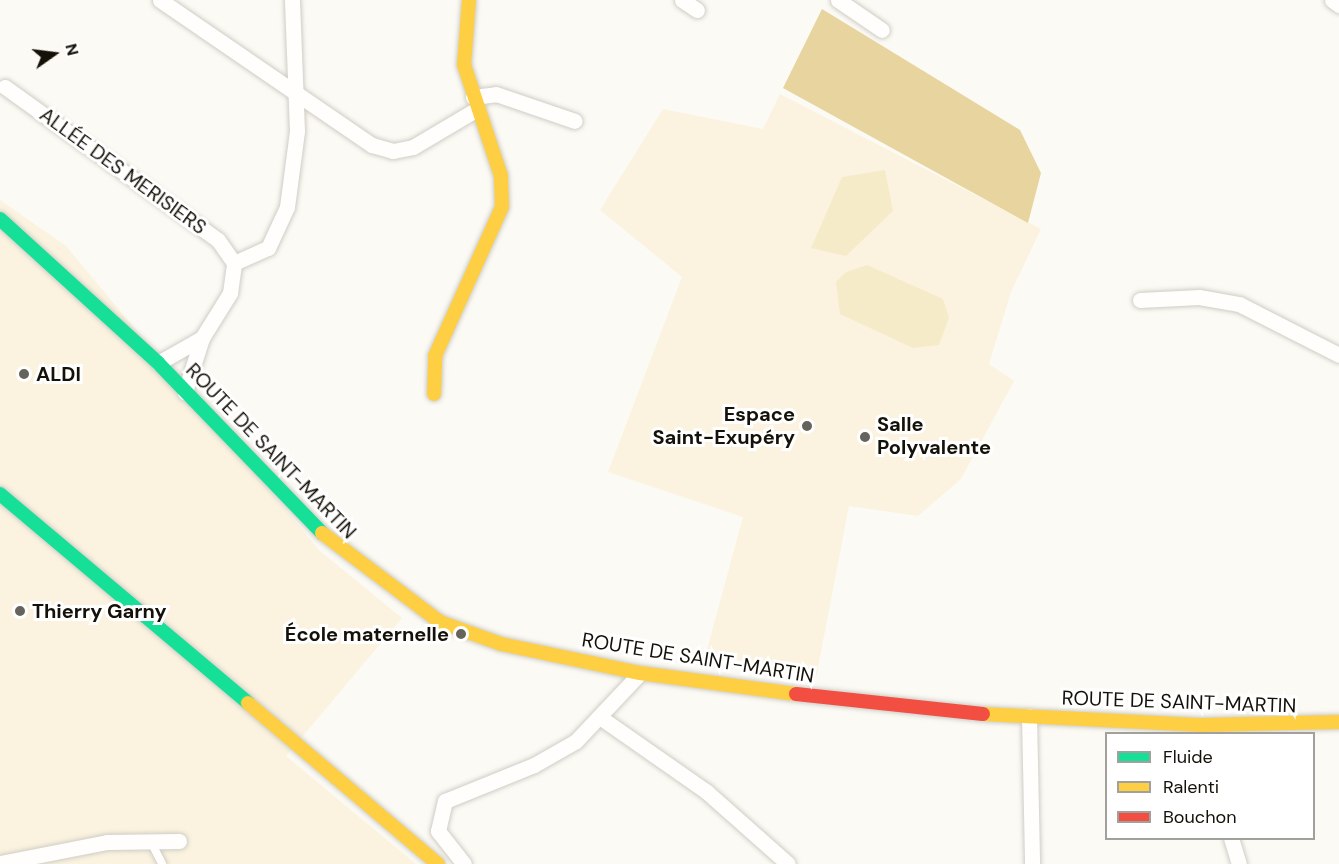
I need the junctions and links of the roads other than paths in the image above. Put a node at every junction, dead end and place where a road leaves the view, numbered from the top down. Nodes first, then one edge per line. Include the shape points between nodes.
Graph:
1 (160, 0) edge
2 (292, 0) edge
3 (469, 0) edge
4 (682, 0) edge
5 (838, 0) edge
6 (1332, 0) edge
7 (1339, 5) edge
8 (697, 10) dead end
9 (882, 30) dead end
10 (5, 87) dead end
11 (296, 94) junction
12 (475, 103) junction
13 (575, 121) dead end
14 (0, 219) edge
15 (0, 233) edge
16 (25, 240) junction
17 (234, 263) junction
18 (1140, 300) dead end
19 (202, 338) junction
20 (1339, 355) edge
21 (158, 363) junction
22 (185, 392) junction
23 (434, 394) dead end
24 (0, 494) edge
25 (640, 673) junction
26 (1029, 716) junction
27 (601, 718) junction
28 (1339, 722) edge
29 (1203, 729) edge
30 (1232, 840) edge
31 (179, 841) dead end
32 (151, 842) junction
33 (0, 863) edge
34 (162, 864) edge
35 (438, 864) edge
36 (464, 864) edge
37 (788, 864) edge
38 (1032, 864) edge
39 (1239, 864) edge

1 - 11 street
2 - 11 street
3 - 12 street via 462,37
4 - 8 street
5 - 9 street
6 - 7 street
10 - 17 street, ALLÉE DES MERISIERS via 218,240
11 - 12 street via 372,145 393,151 413,147
11 - 17 street via 296,170 281,225 261,255
12 - 13 street via 496,94
12 - 23 street via 501,176 502,207 435,356
14 - 16 street, ROUTE DE SAINT-MARTIN
15 - 16 street
16 - 21 street, ROUTE DE SAINT-MARTIN
17 - 19 street via 230,293
18 - 20 street via 1199,297 1239,304
19 - 21 street
19 - 22 street
21 - 22 street, ROUTE DE SAINT-MARTIN
22 - 25 street, ROUTE DE SAINT-MARTIN via 341,552 396,594 440,621 501,644
24 - 35 street
25 - 26 street, ROUTE DE SAINT-MARTIN via 926,711
25 - 27 street
26 - 29 street, ROUTE DE SAINT-MARTIN
26 - 38 street
27 - 36 street via 534,765 453,795 438,815 438,831
27 - 37 street via 707,792
28 - 29 street, ROUTE DE SAINT-MARTIN
30 - 39 street
31 - 32 street
32 - 33 street via 107,842
32 - 34 lane

